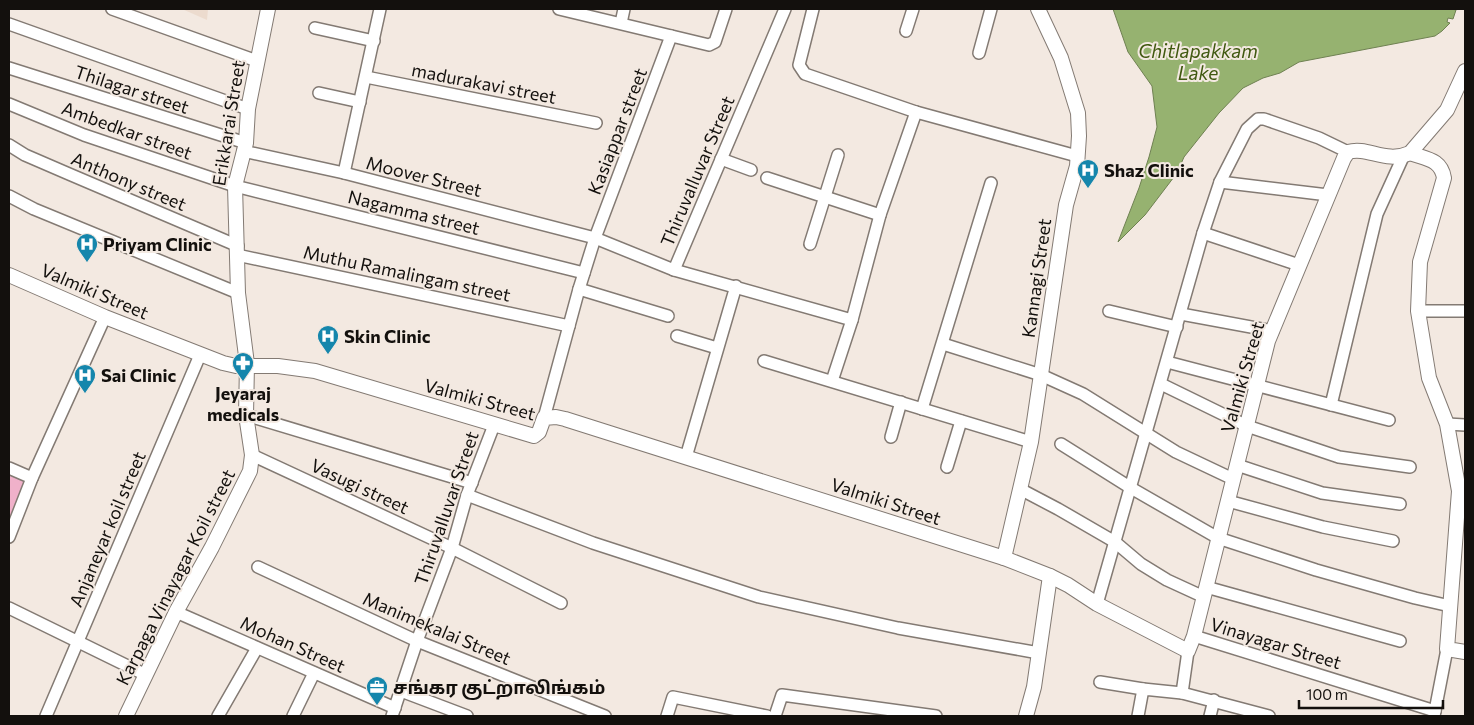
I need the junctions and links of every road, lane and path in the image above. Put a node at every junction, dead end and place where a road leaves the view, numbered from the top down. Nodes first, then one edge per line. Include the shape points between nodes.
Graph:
1 (112, 9) edge
2 (268, 9) edge
3 (380, 9) edge
4 (559, 9) edge
5 (624, 9) edge
6 (726, 9) edge
7 (785, 9) edge
8 (813, 9) edge
9 (913, 9) edge
10 (991, 9) edge
11 (1038, 9) edge
12 (621, 23) junction
13 (9, 24) edge
14 (315, 28) dead end
15 (906, 31) dead end
16 (672, 36) junction
17 (374, 41) junction
18 (979, 53) dead end
19 (257, 61) junction
20 (9, 68) edge
21 (1465, 71) edge
22 (366, 77) junction
23 (319, 93) dead end
24 (360, 102) junction
25 (9, 104) edge
26 (248, 109) junction
27 (916, 112) junction
28 (596, 123) dead end
29 (9, 145) edge
30 (244, 147) junction
31 (1348, 152) junction
32 (838, 155) dead end
33 (1406, 155) junction
34 (1077, 156) junction
35 (721, 159) junction
36 (751, 170) dead end
37 (344, 174) junction
38 (767, 178) dead end
39 (1220, 182) junction
40 (991, 183) dead end
41 (235, 186) junction
42 (1328, 195) junction
43 (9, 196) edge
44 (824, 197) junction
45 (880, 215) junction
46 (1203, 234) junction
47 (595, 238) junction
48 (810, 244) dead end
49 (237, 250) junction
50 (1300, 265) junction
51 (674, 270) junction
52 (584, 273) junction
53 (10, 279) edge
54 (736, 286) junction
55 (579, 289) junction
56 (238, 294) junction
57 (1110, 311) dead end
58 (1418, 311) junction
59 (1465, 311) edge
60 (1181, 314) junction
61 (668, 316) dead end
62 (105, 317) junction
63 (852, 320) junction
64 (569, 326) junction
65 (1177, 327) junction
66 (1272, 331) junction
67 (677, 336) dead end
68 (943, 344) junction
69 (717, 348) junction
70 (200, 355) junction
71 (764, 361) dead end
72 (1167, 362) junction
73 (247, 364) junction
74 (1041, 375) junction
75 (832, 381) junction
76 (1161, 384) junction
77 (1257, 385) junction
78 (901, 402) junction
79 (1331, 405) junction
80 (922, 409) junction
81 (246, 415) junction
82 (544, 418) junction
83 (1389, 420) dead end
84 (961, 421) junction
85 (1447, 424) junction
86 (494, 425) junction
87 (1465, 425) edge
88 (1247, 426) junction
89 (1147, 433) junction
90 (891, 437) dead end
91 (1031, 442) junction
92 (1062, 444) dead end
93 (252, 455) junction
94 (686, 457) junction
95 (947, 467) dead end
96 (1410, 467) dead end
97 (9, 468) edge
98 (1235, 472) junction
99 (32, 478) junction
100 (472, 483) junction
101 (1131, 488) junction
102 (1020, 489) junction
103 (1462, 491) edge
104 (467, 495) junction
105 (1228, 501) junction
106 (1400, 504) dead end
107 (9, 537) edge
108 (1218, 538) junction
109 (1392, 541) dead end
110 (1115, 542) junction
111 (452, 548) junction
112 (1004, 558) junction
113 (258, 567) dead end
114 (1050, 576) junction
115 (1205, 592) junction
116 (561, 603) dead end
117 (1097, 604) junction
118 (1450, 606) junction
119 (9, 608) edge
120 (176, 612) junction
121 (1194, 636) junction
122 (78, 641) junction
123 (417, 641) junction
124 (1400, 641) dead end
125 (257, 648) junction
126 (1447, 648) junction
127 (1188, 651) junction
128 (1465, 652) edge
129 (1039, 653) junction
130 (314, 673) junction
131 (146, 675) junction
132 (1100, 682) dead end
133 (1143, 689) junction
134 (401, 690) junction
135 (1182, 693) junction
136 (1214, 700) junction
137 (393, 712) edge
138 (1434, 714) edge
139 (46, 716) edge
140 (126, 716) edge
141 (218, 716) edge
142 (293, 716) edge
143 (467, 716) edge
144 (605, 716) edge
145 (667, 716) edge
146 (767, 716) edge
147 (775, 716) edge
148 (935, 716) edge
149 (1026, 716) edge
150 (1138, 716) edge
151 (1210, 716) edge
152 (1269, 716) edge

1 - 19 street
2 - 19 street, Erikkarai Street
3 - 17 street
4 - 12 street
5 - 12 street
6 - 16 street via 712,44
7 - 35 street, Thiruvalluvar Street
8 - 27 street via 799,65 804,74
9 - 15 street
10 - 18 street
11 - 34 street, Kannagi Street via 1061,58 1078,113
12 - 16 street
13 - 26 street
14 - 17 street
16 - 47 street, Kasiappar street
17 - 22 street
19 - 26 street, Erikkarai Street
20 - 30 street, Thilagar street
21 - 33 street via 1447,110
22 - 24 street
22 - 28 street, madurakavi street
23 - 24 street
24 - 37 street
25 - 41 street, Ambedkar street via 84,136
26 - 30 street, Erikkarai Street
27 - 34 street
27 - 45 street
29 - 49 street, Anthony street
30 - 37 street, Moover Street
30 - 41 street, Erikkarai Street
31 - 33 street via 1357,149 1388,158
31 - 39 street via 1319,138 1258,119 1247,128
31 - 42 street, Valmiki Street
32 - 44 street
33 - 58 street via 1435,162 1441,167 1444,178 1420,262
33 - 79 street via 1377,214
34 - 74 street, Kannagi Street via 1066,205
35 - 36 street
35 - 51 street, Thiruvalluvar Street
37 - 47 street, Moover Street
38 - 44 street
39 - 42 street
39 - 46 street
40 - 68 street
41 - 49 street, Erikkarai Street
41 - 52 street, Nagamma street
42 - 50 street, Valmiki Street
43 - 56 street
44 - 45 street
44 - 48 street
45 - 63 street
46 - 50 street
46 - 60 street
47 - 51 street, Thiruvalluvar Street
47 - 52 street, Kasiappar street
49 - 56 street, Erikkarai Street
49 - 64 street, Muthu Ramalingam street
50 - 66 street, Valmiki Street
51 - 54 street
52 - 55 street, Kasiappar street
53 - 62 street, Valmiki Street
54 - 63 street
54 - 69 street
55 - 61 street
55 - 64 street, Kasiappar street
56 - 73 street, Erikkarai Street
57 - 65 street
58 - 59 street
58 - 85 street via 1429,378
60 - 65 street
60 - 66 street
62 - 70 street, Valmiki Street
62 - 99 street
63 - 75 street
64 - 82 street, Kasiappar street
65 - 72 street
66 - 77 street, Valmiki Street
67 - 69 street
68 - 74 street
68 - 80 street
69 - 94 street
70 - 73 street, Valmiki Street via 236,366
70 - 122 street, Anjaneyar koil street
71 - 75 street
72 - 76 street
72 - 77 street
73 - 81 street, Karpaga Vinayagar Koil street
73 - 86 street, Valmiki Street via 315,371
74 - 89 street via 1083,394
74 - 91 street, Kannagi Street
75 - 78 street
76 - 88 street
76 - 89 street
77 - 79 street
77 - 88 street, Valmiki Street
78 - 80 street
78 - 90 street
79 - 83 street
80 - 84 street
81 - 93 street, Karpaga Vinayagar Koil street
81 - 100 street
82 - 86 street, Valmiki Street via 540,432 534,436
82 - 94 street, Valmiki Street via 565,419
84 - 91 street
84 - 95 street
85 - 87 street
85 - 103 street
86 - 100 street, Thiruvalluvar Street
88 - 96 street via 1339,458
88 - 98 street, Valmiki Street
89 - 98 street via 1176,452
89 - 101 street
91 - 102 street, Kannagi Street
92 - 101 street
93 - 111 street, Vasugi street
93 - 120 street, Karpaga Vinayagar Koil street via 243,487
94 - 112 street, Valmiki Street
97 - 99 street
98 - 105 street, Valmiki Street
98 - 106 street via 1322,493
99 - 107 street
100 - 104 street, Thiruvalluvar Street
101 - 108 street
101 - 110 street
102 - 110 street
102 - 112 street, Kannagi Street
103 - 118 street
104 - 111 street, Thiruvalluvar Street
104 - 129 street via 592,543 760,597 898,628
105 - 108 street, Valmiki Street
105 - 109 street via 1323,527
108 - 115 street, Valmiki Street
108 - 118 street via 1316,570
110 - 115 street via 1167,580
110 - 117 street
111 - 116 street, Vasugi street
111 - 123 street, Thiruvalluvar Street
112 - 114 street, Valmiki Street
113 - 123 street, Manimekalai Street
114 - 117 street, Valmiki Street
114 - 129 street
115 - 121 street, Valmiki Street
115 - 124 street
117 - 127 street, Valmiki Street
118 - 126 street
119 - 122 street
120 - 125 street, Mohan Street
120 - 131 street, Karpaga Vinayagar Koil street
121 - 127 street, Valmiki Street
121 - 138 street, Vinayagar Street
122 - 131 street
122 - 139 street, Anjaneyar koil street
123 - 134 street, Thiruvalluvar Street
123 - 144 street, Manimekalai Street
125 - 130 street, Mohan Street
125 - 141 street
126 - 128 street
126 - 138 street
127 - 135 street
129 - 149 street
130 - 137 street, Mohan Street
130 - 142 street
131 - 140 street, Karpaga Vinayagar Koil street
132 - 133 street
133 - 135 street
133 - 150 street
134 - 137 street, Thiruvalluvar Street
134 - 143 street
135 - 136 street
136 - 151 street
136 - 152 street
145 - 146 street via 673,697
147 - 148 street via 782,695

